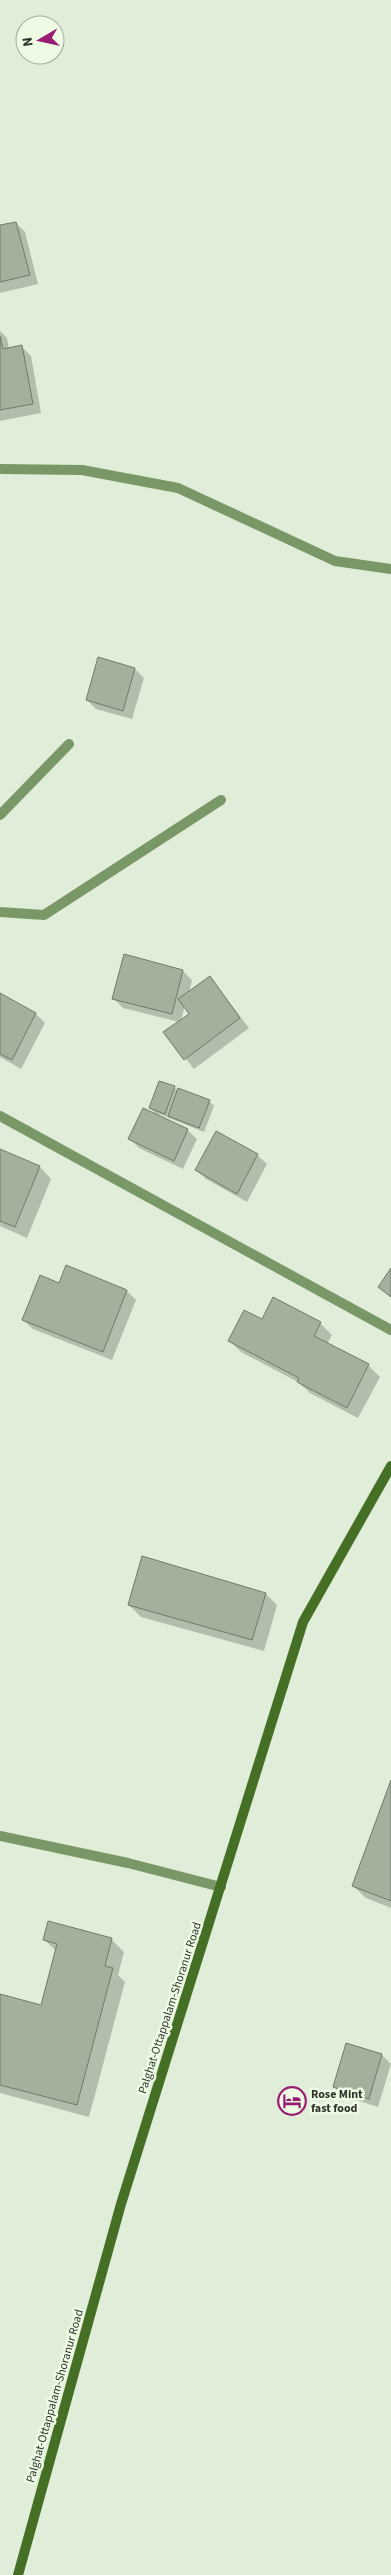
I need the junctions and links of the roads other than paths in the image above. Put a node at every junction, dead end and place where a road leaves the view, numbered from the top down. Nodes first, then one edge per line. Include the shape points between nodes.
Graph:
1 (0, 470) edge
2 (391, 568) edge
3 (70, 744) dead end
4 (221, 800) dead end
5 (0, 815) edge
6 (0, 912) edge
7 (0, 1116) edge
8 (391, 1330) edge
9 (391, 1466) edge
10 (0, 1836) edge
11 (221, 1887) junction
12 (18, 2575) edge

1 - 2 street via 82,470 178,488 334,561
3 - 5 street
4 - 6 street via 44,915
7 - 8 street
9 - 11 main road, Palghat-Ottappalam-Shoranur Road via 303,1622
10 - 11 street via 128,1862
11 - 12 main road, Palghat-Ottappalam-Shoranur Road via 122,2204

